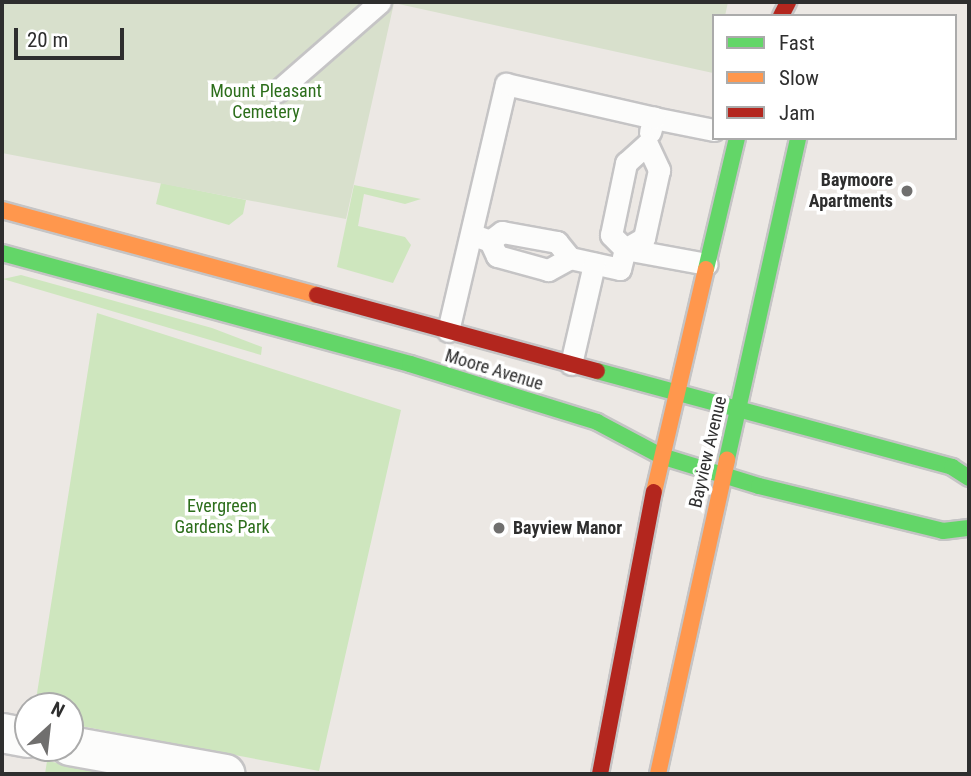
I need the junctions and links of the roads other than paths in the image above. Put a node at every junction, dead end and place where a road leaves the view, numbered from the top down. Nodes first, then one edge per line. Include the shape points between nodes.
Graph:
1 (380, 2) edge
2 (278, 92) dead end
3 (654, 118) junction
4 (712, 130) edge
5 (737, 140) edge
6 (798, 140) edge
7 (647, 144) junction
8 (2, 211) edge
9 (482, 238) junction
10 (625, 249) junction
11 (2, 253) edge
12 (594, 264) junction
13 (706, 264) junction
14 (382, 312) junction
15 (448, 331) junction
16 (371, 354) junction
17 (571, 364) junction
18 (676, 392) junction
19 (738, 408) junction
20 (661, 456) junction
21 (724, 475) junction
22 (969, 478) edge
23 (969, 528) edge
24 (84, 749) edge
25 (225, 774) edge
26 (600, 774) edge
27 (658, 774) edge

1 - 2 lane
3 - 4 lane
3 - 7 lane
3 - 9 lane via 506,84
5 - 13 street
6 - 19 street, Bayview Avenue
7 - 10 lane via 659,170 644,238
7 - 10 lane via 626,163 611,234
8 - 14 street, Moore Avenue
9 - 12 lane via 502,232 557,242 570,258
9 - 15 lane
10 - 12 lane via 620,269
10 - 13 lane
11 - 16 street, Moore Avenue
12 - 17 lane
13 - 18 street
14 - 15 street, Moore Avenue
14 - 16 street
15 - 17 street, Moore Avenue
16 - 20 street, Moore Avenue via 597,422
17 - 18 street, Moore Avenue
18 - 19 street, Moore Avenue
18 - 20 street
19 - 21 street, Bayview Avenue
19 - 22 street, Moore Avenue via 952,467
20 - 21 street, Moore Avenue
20 - 26 street
21 - 23 street, Moore Avenue via 943,531
21 - 27 street, Bayview Avenue
24 - 25 street

